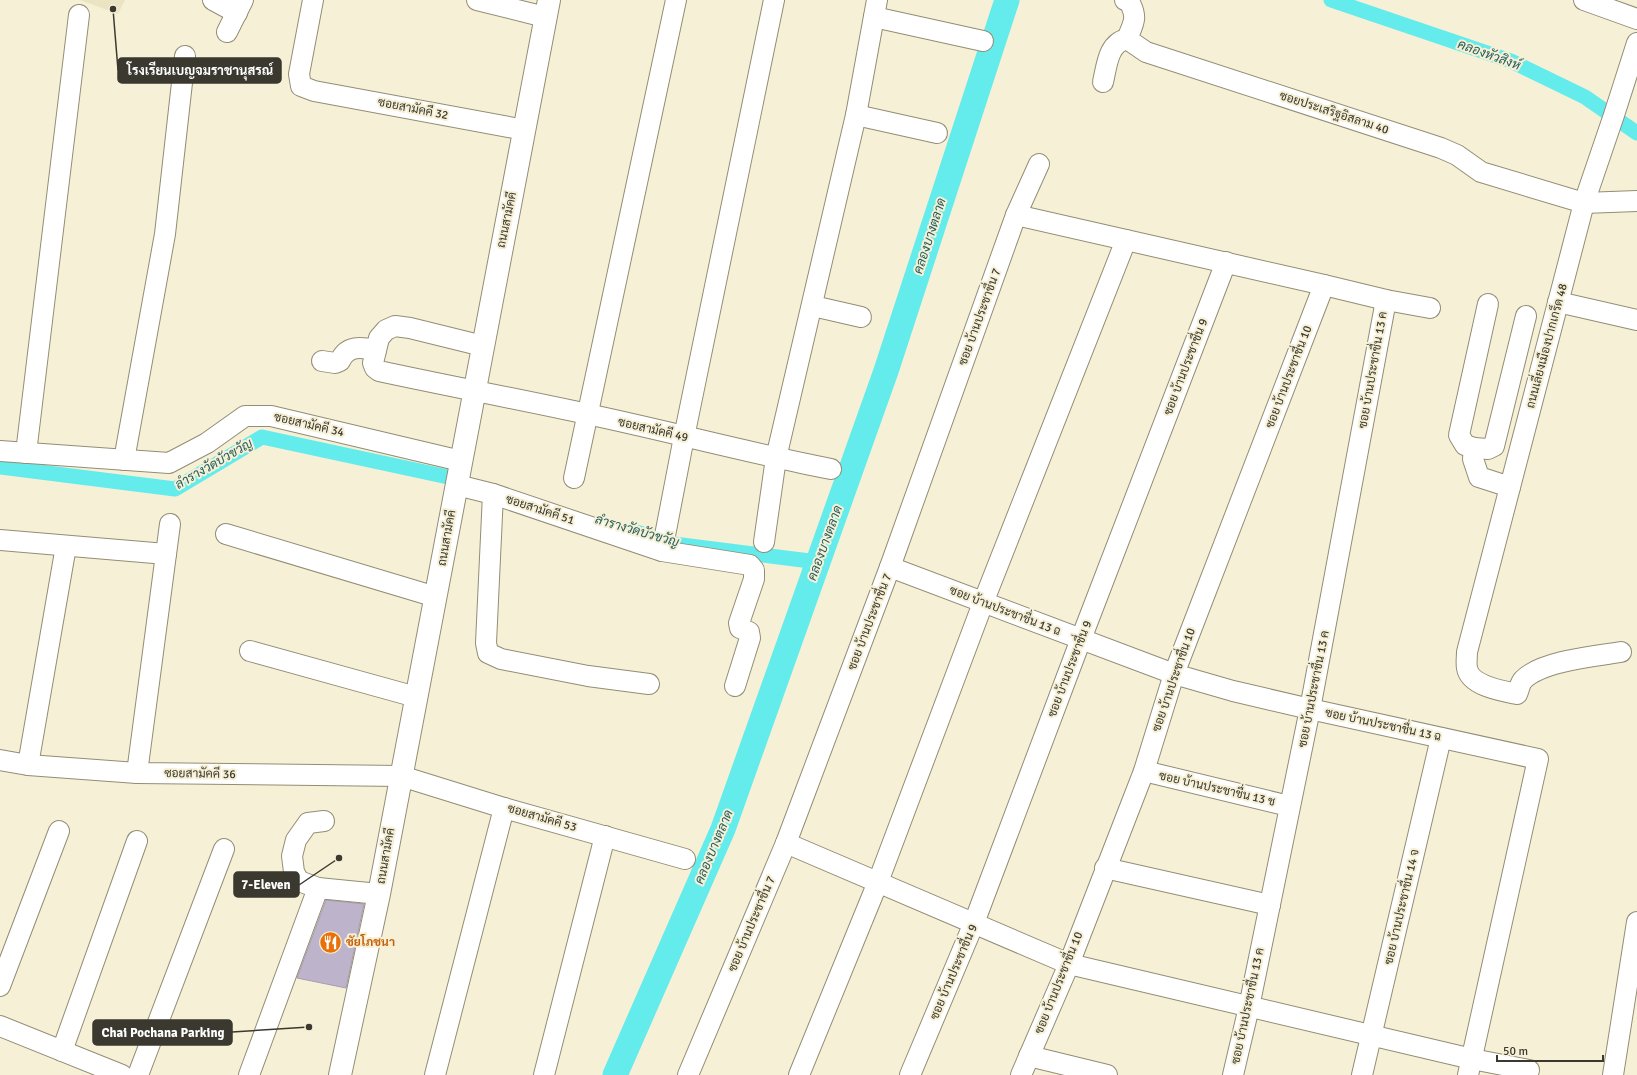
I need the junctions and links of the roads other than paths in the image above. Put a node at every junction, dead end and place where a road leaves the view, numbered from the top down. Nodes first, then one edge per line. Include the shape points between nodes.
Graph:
1 (214, 0) edge
2 (313, 0) edge
3 (477, 0) edge
4 (676, 0) edge
5 (774, 0) edge
6 (1125, 0) edge
7 (1584, 0) edge
8 (240, 6) edge
9 (547, 9) edge
10 (876, 9) edge
11 (79, 15) dead end
12 (1637, 19) edge
13 (227, 32) dead end
14 (1127, 39) junction
15 (983, 41) dead end
16 (1637, 43) edge
17 (185, 56) dead end
18 (1103, 82) dead end
19 (856, 115) junction
20 (525, 130) junction
21 (937, 133) dead end
22 (1039, 164) dead end
23 (1637, 201) edge
24 (1584, 203) junction
25 (1016, 215) junction
26 (1126, 240) junction
27 (1226, 262) junction
28 (1324, 285) junction
29 (1386, 300) junction
30 (1558, 302) junction
31 (1488, 304) dead end
32 (813, 306) junction
33 (1430, 308) dead end
34 (1526, 316) dead end
35 (861, 317) dead end
36 (1637, 320) edge
37 (483, 346) junction
38 (376, 350) junction
39 (322, 361) dead end
40 (474, 392) junction
41 (587, 414) junction
42 (684, 437) junction
43 (1474, 448) junction
44 (0, 451) edge
45 (26, 453) junction
46 (776, 458) junction
47 (124, 460) junction
48 (461, 461) junction
49 (831, 469) dead end
50 (574, 478) dead end
51 (457, 485) junction
52 (1510, 487) junction
53 (493, 494) junction
54 (170, 524) dead end
55 (226, 534) dead end
56 (0, 540) edge
57 (764, 542) dead end
58 (664, 544) junction
59 (66, 546) junction
60 (166, 554) junction
61 (890, 567) junction
62 (436, 597) junction
63 (983, 603) junction
64 (1081, 639) junction
65 (250, 651) dead end
66 (1621, 652) dead end
67 (1174, 674) junction
68 (649, 684) dead end
69 (735, 686) dead end
70 (416, 696) junction
71 (1310, 709) junction
72 (1441, 738) junction
73 (0, 760) edge
74 (28, 766) junction
75 (1144, 771) junction
76 (137, 773) junction
77 (401, 776) junction
78 (1289, 806) junction
79 (504, 808) junction
80 (324, 821) dead end
81 (59, 831) dead end
82 (605, 836) junction
83 (137, 841) dead end
84 (786, 843) junction
85 (224, 849) dead end
86 (685, 859) dead end
87 (1105, 868) junction
88 (878, 882) junction
89 (318, 888) junction
90 (379, 894) junction
91 (1270, 905) junction
92 (1637, 922) edge
93 (974, 923) junction
94 (1068, 964) junction
95 (0, 986) edge
96 (1249, 1007) junction
97 (0, 1026) edge
98 (1372, 1035) junction
99 (62, 1051) junction
100 (1029, 1056) junction
101 (1470, 1067) edge
102 (1529, 1070) dead end
103 (253, 1074) edge
104 (122, 1075) edge
105 (138, 1075) edge
106 (340, 1075) edge
107 (435, 1075) edge
108 (544, 1075) edge
109 (688, 1075) edge
110 (799, 1075) edge
111 (910, 1075) edge
112 (1021, 1075) edge
113 (1106, 1075) edge
114 (1233, 1075) edge
115 (1362, 1075) edge
116 (1613, 1075) edge

1 - 8 street
2 - 20 street, ซอยสามัคคี 32 via 299,74 302,86 314,91
3 - 9 street
4 - 41 street
5 - 42 street
6 - 14 street via 1129,1 1136,19
7 - 12 street
8 - 13 street
9 - 20 main road, ถนนสามัคคี
10 - 15 street
10 - 19 street
11 - 45 street
14 - 18 street via 1113,47
14 - 24 street, ซอยประเสริฐอิสลาม 40 via 1146,52 1441,148 1457,155 1481,172
16 - 24 street, ถนนเลี่ยงเมืองปากเกร็ด 48
17 - 47 street via 165,234
19 - 21 street
19 - 32 street
20 - 37 main road, ถนนสามัคคี
22 - 25 street, ซอย บ้านประชาชื่น 7
23 - 24 street, ซอยประเสริฐอิสลาม 40
24 - 30 street, ถนนเลี่ยงเมืองปากเกร็ด 48
25 - 26 street
25 - 61 street, ซอย บ้านประชาชื่น 7
26 - 27 street
26 - 63 street
27 - 28 street
27 - 64 street, ซอย บ้านประชาชื่น 9
28 - 29 street
28 - 67 street, ซอย บ้านประชาชื่น 10
29 - 33 street
29 - 71 street, ซอย บ้านประชาชื่น 13 ค
30 - 36 street
30 - 52 street, ถนนเลี่ยงเมืองปากเกร็ด 48
31 - 43 street via 1458,435 1465,445
32 - 35 street
32 - 46 street
34 - 43 street via 1494,446 1488,449
37 - 38 street via 395,326 386,330 379,338
37 - 40 main road, ถนนสามัคคี
38 - 39 street via 352,348 343,354 340,361
38 - 40 street, ซอยสามัคคี 49 via 373,363 380,371
40 - 41 street, ซอยสามัคคี 49
40 - 48 main road, ถนนสามัคคี
41 - 42 street, ซอยสามัคคี 49
41 - 50 street
42 - 46 street, ซอยสามัคคี 49
42 - 58 street
43 - 52 street via 1479,477
44 - 45 street, ซอยสามัคคี 34
45 - 47 street, ซอยสามัคคี 34
46 - 49 street, ซอยสามัคคี 49
46 - 57 street
47 - 48 street, ซอยสามัคคี 34 via 169,463 207,443 245,416 271,416
48 - 51 main road, ถนนสามัคคี
51 - 53 street, ซอยสามัคคี 51
51 - 62 main road, ถนนสามัคคี
52 - 66 street, ถนนเลี่ยงเมืองปากเกร็ด 48 via 1467,652 1467,669 1473,678 1486,686 1517,694 1523,680 1539,670 1573,660
53 - 58 street, ซอยสามัคคี 51
53 - 68 street via 486,643 488,653 501,659 588,676
54 - 60 street
55 - 62 street
56 - 59 street
58 - 69 street, ซอยสามัคคี 51 via 750,565 753,568 754,579 739,623 740,628 748,632 750,638
59 - 60 street
59 - 74 street
60 - 76 street
61 - 63 street, ซอย บ้านประชาชื่น 13 ฉ
61 - 84 street, ซอย บ้านประชาชื่น 7
62 - 70 main road, ถนนสามัคคี
63 - 64 street, ซอย บ้านประชาชื่น 13 ฉ
63 - 88 street
64 - 67 street, ซอย บ้านประชาชื่น 13 ฉ
64 - 93 street, ซอย บ้านประชาชื่น 9
65 - 70 street
67 - 71 street, ซอย บ้านประชาชื่น 13 ฉ
67 - 75 street, ซอย บ้านประชาชื่น 10
70 - 77 main road, ถนนสามัคคี
71 - 72 street, ซอย บ้านประชาชื่น 13 ฉ
71 - 78 street, ซอย บ้านประชาชื่น 13 ค
72 - 98 street, ซอย บ้านประชาชื่น 14 จ
72 - 101 street, ซอย บ้านประชาชื่น 13 ฉ via 1538,759
73 - 74 street, ซอยสามัคคี 36
74 - 76 street, ซอยสามัคคี 36
75 - 78 street, ซอย บ้านประชาชื่น 13 ช
75 - 87 street, ซอย บ้านประชาชื่น 10
76 - 77 street, ซอยสามัคคี 36
77 - 79 street, ซอยสามัคคี 53
77 - 90 main road, ถนนสามัคคี
78 - 91 street, ซอย บ้านประชาชื่น 13 ค
79 - 82 street, ซอยสามัคคี 53
79 - 107 street
80 - 89 street via 308,822 296,840 292,856 294,872 299,881
81 - 95 street
82 - 86 street, ซอยสามัคคี 53
82 - 108 street
83 - 99 street
84 - 88 street
84 - 109 street, ซอย บ้านประชาชื่น 7
85 - 105 street
87 - 91 street
87 - 94 street, ซอย บ้านประชาชื่น 10
88 - 93 street
88 - 110 street
89 - 90 street
89 - 103 street
90 - 106 main road, ถนนสามัคคี
91 - 96 street, ซอย บ้านประชาชื่น 13 ค
92 - 116 street
93 - 94 street
93 - 111 street, ซอย บ้านประชาชื่น 9
94 - 96 street
94 - 100 street, ซอย บ้านประชาชื่น 10
96 - 98 street
96 - 114 street, ซอย บ้านประชาชื่น 13 ค
97 - 99 street
98 - 101 street
98 - 115 street, ซอย บ้านประชาชื่น 14 จ
99 - 104 street
100 - 112 street, ซอย บ้านประชาชื่น 10
100 - 113 street
101 - 102 street

